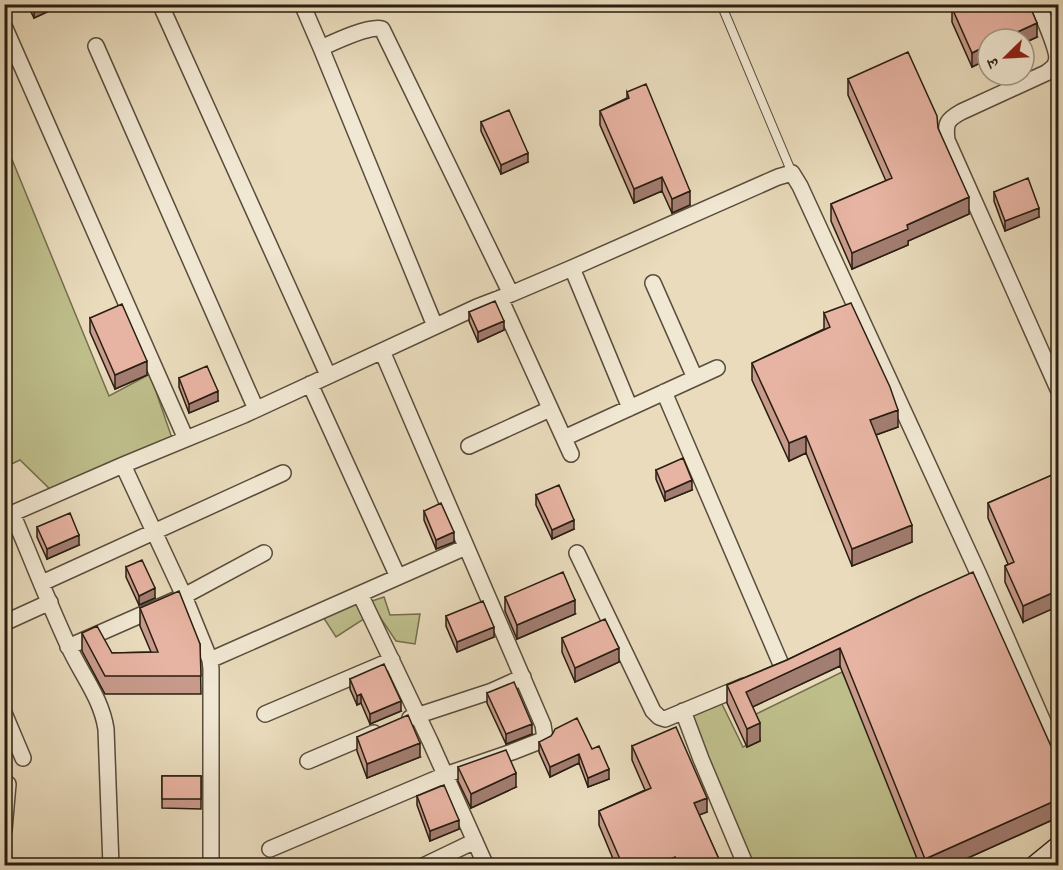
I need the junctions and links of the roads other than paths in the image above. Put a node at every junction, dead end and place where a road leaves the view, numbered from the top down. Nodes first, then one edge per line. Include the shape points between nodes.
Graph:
1 (302, 4) edge
2 (721, 4) edge
3 (1038, 4) edge
4 (162, 8) dead end
5 (4, 26) edge
6 (96, 46) dead end
7 (321, 48) junction
8 (792, 173) junction
9 (572, 268) junction
10 (653, 283) dead end
11 (505, 296) junction
12 (435, 326) junction
13 (382, 351) junction
14 (717, 368) dead end
15 (328, 375) junction
16 (695, 378) junction
17 (310, 384) junction
18 (1059, 389) edge
19 (664, 392) junction
20 (630, 408) junction
21 (256, 409) junction
22 (550, 409) junction
23 (564, 438) junction
24 (186, 439) junction
25 (469, 446) dead end
26 (571, 454) dead end
27 (123, 465) junction
28 (283, 473) dead end
29 (8, 515) edge
30 (154, 531) junction
31 (466, 548) junction
32 (264, 553) dead end
33 (577, 553) dead end
34 (398, 577) junction
35 (42, 583) junction
36 (360, 594) junction
37 (184, 596) junction
38 (50, 602) junction
39 (4, 623) edge
40 (68, 647) junction
41 (210, 660) junction
42 (392, 660) junction
43 (784, 669) edge
44 (523, 677) junction
45 (753, 682) edge
46 (683, 711) junction
47 (4, 713) edge
48 (265, 714) dead end
49 (418, 714) junction
50 (1059, 756) edge
51 (23, 758) dead end
52 (308, 761) dead end
53 (446, 776) junction
54 (8, 784) dead end
55 (5, 821) edge
56 (475, 842) junction
57 (1059, 848) edge
58 (270, 849) dead end
59 (111, 866) edge
60 (211, 866) edge
61 (423, 866) edge
62 (486, 866) edge
63 (746, 866) edge
64 (1036, 866) edge

1 - 7 street
2 - 8 lane
3 - 18 street via 1055,48 1056,63 1046,73 950,118 945,127 947,140
4 - 15 street
5 - 24 street
6 - 21 street
7 - 11 street via 368,29 382,28
7 - 12 street
8 - 9 street
8 - 50 street
9 - 11 street
9 - 20 street
10 - 16 street
11 - 12 street
11 - 22 street
12 - 13 street
13 - 15 street
13 - 31 street
14 - 16 street
15 - 17 street
16 - 19 street
17 - 21 street
17 - 34 street
19 - 20 street
19 - 43 street
20 - 23 street
21 - 24 street
22 - 23 street
22 - 25 street
23 - 26 street
24 - 27 street
27 - 29 street
27 - 30 street
28 - 30 street
29 - 35 street
30 - 35 street
30 - 37 street
31 - 34 street
31 - 44 street
32 - 37 street
33 - 46 street via 653,711 665,718
34 - 36 street
35 - 38 street
36 - 41 street
36 - 42 street
37 - 40 street
37 - 41 street
38 - 39 street
38 - 40 street
40 - 59 street via 104,714
41 - 60 street
42 - 48 street
42 - 49 street
44 - 49 street
44 - 53 street via 545,738
45 - 46 street
46 - 63 street
47 - 51 street
49 - 52 street
49 - 53 street
53 - 56 street
53 - 58 street
54 - 55 street
56 - 61 street
56 - 62 street
57 - 64 street

